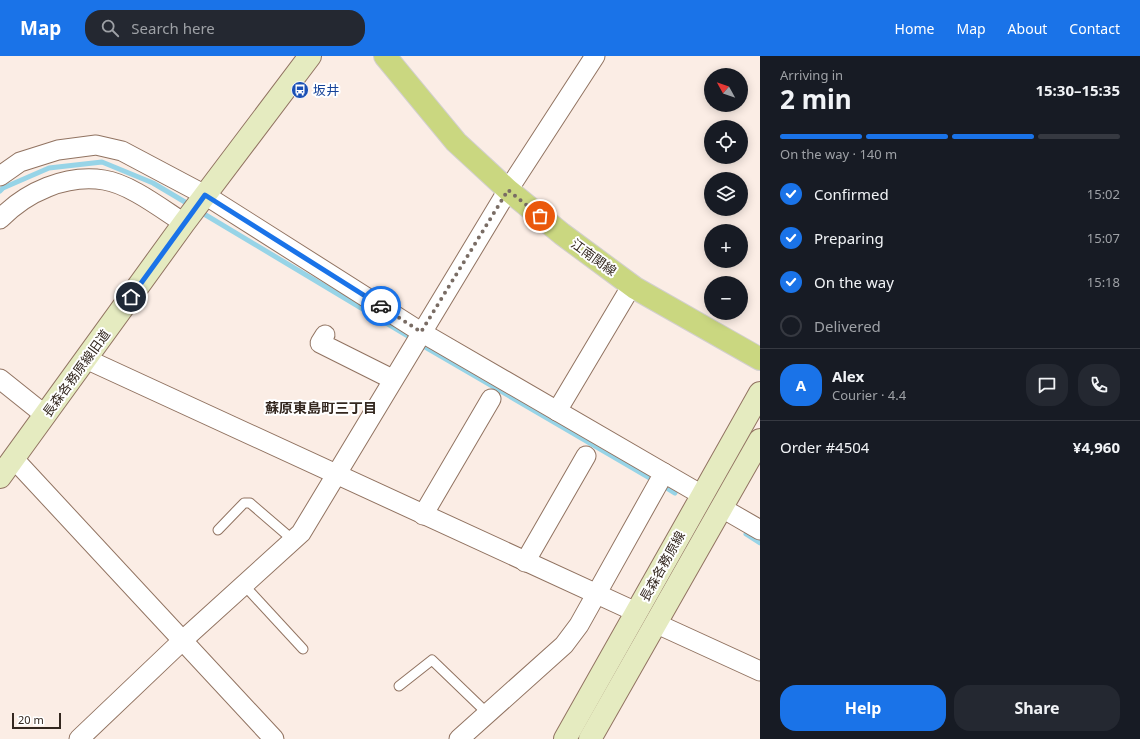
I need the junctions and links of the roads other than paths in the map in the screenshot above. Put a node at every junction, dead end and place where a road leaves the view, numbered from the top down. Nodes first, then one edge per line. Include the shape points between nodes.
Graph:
1 (310, 56) edge
2 (385, 56) edge
3 (595, 56) edge
4 (0, 176) edge
5 (508, 190) junction
6 (195, 209) junction
7 (0, 219) edge
8 (632, 285) junction
9 (325, 335) dead end
10 (417, 339) junction
11 (86, 359) junction
12 (760, 359) edge
13 (0, 379) edge
14 (392, 379) junction
15 (760, 392) edge
16 (492, 399) dead end
17 (557, 411) junction
18 (45, 415) junction
19 (760, 440) edge
20 (586, 456) dead end
21 (14, 459) junction
22 (336, 475) junction
23 (664, 475) junction
24 (0, 477) edge
25 (702, 495) junction
26 (722, 508) junction
27 (423, 515) junction
28 (218, 530) dead end
29 (760, 530) edge
30 (293, 540) junction
31 (525, 562) junction
32 (244, 585) junction
33 (595, 594) junction
34 (636, 612) junction
35 (655, 623) junction
36 (183, 640) junction
37 (303, 649) dead end
38 (760, 670) edge
39 (399, 686) dead end
40 (487, 713) junction
41 (270, 738) edge
42 (79, 739) edge
43 (459, 739) edge
44 (565, 739) edge
45 (590, 739) edge

1 - 6 main road, 長森各務原線旧道
2 - 5 main road, 江南関線 via 456,142
3 - 5 street
4 - 6 street via 20,162 58,150 96,145 122,151
5 - 8 main road, 江南関線 via 562,234
5 - 10 street
6 - 7 street via 105,180 75,179 28,196
6 - 10 street
6 - 11 main road, 長森各務原線旧道
8 - 12 main road, 江南関線
8 - 17 street
9 - 14 street via 320,343
10 - 14 street
10 - 17 street
11 - 18 main road, 長森各務原線旧道
11 - 22 street
13 - 18 street
14 - 22 street
15 - 25 main road, 長森各務原線
16 - 27 street
17 - 23 street
18 - 21 main road, 長森各務原線旧道
19 - 26 main road, 長森各務原線
20 - 31 street
21 - 24 main road, 長森各務原線旧道
21 - 36 street
22 - 27 street
22 - 30 street
23 - 25 street
23 - 33 street
25 - 34 main road, 長森各務原線
26 - 29 street
26 - 35 main road, 長森各務原線
27 - 31 street
28 - 30 lane via 244,503 250,503
30 - 32 street
31 - 33 street
32 - 36 street
32 - 37 lane
33 - 34 street
33 - 40 street via 579,625 564,645
34 - 44 main road, 長森各務原線
35 - 38 street
35 - 45 main road, 長森各務原線
36 - 41 street
36 - 42 street
39 - 40 lane via 432,660
40 - 43 street

